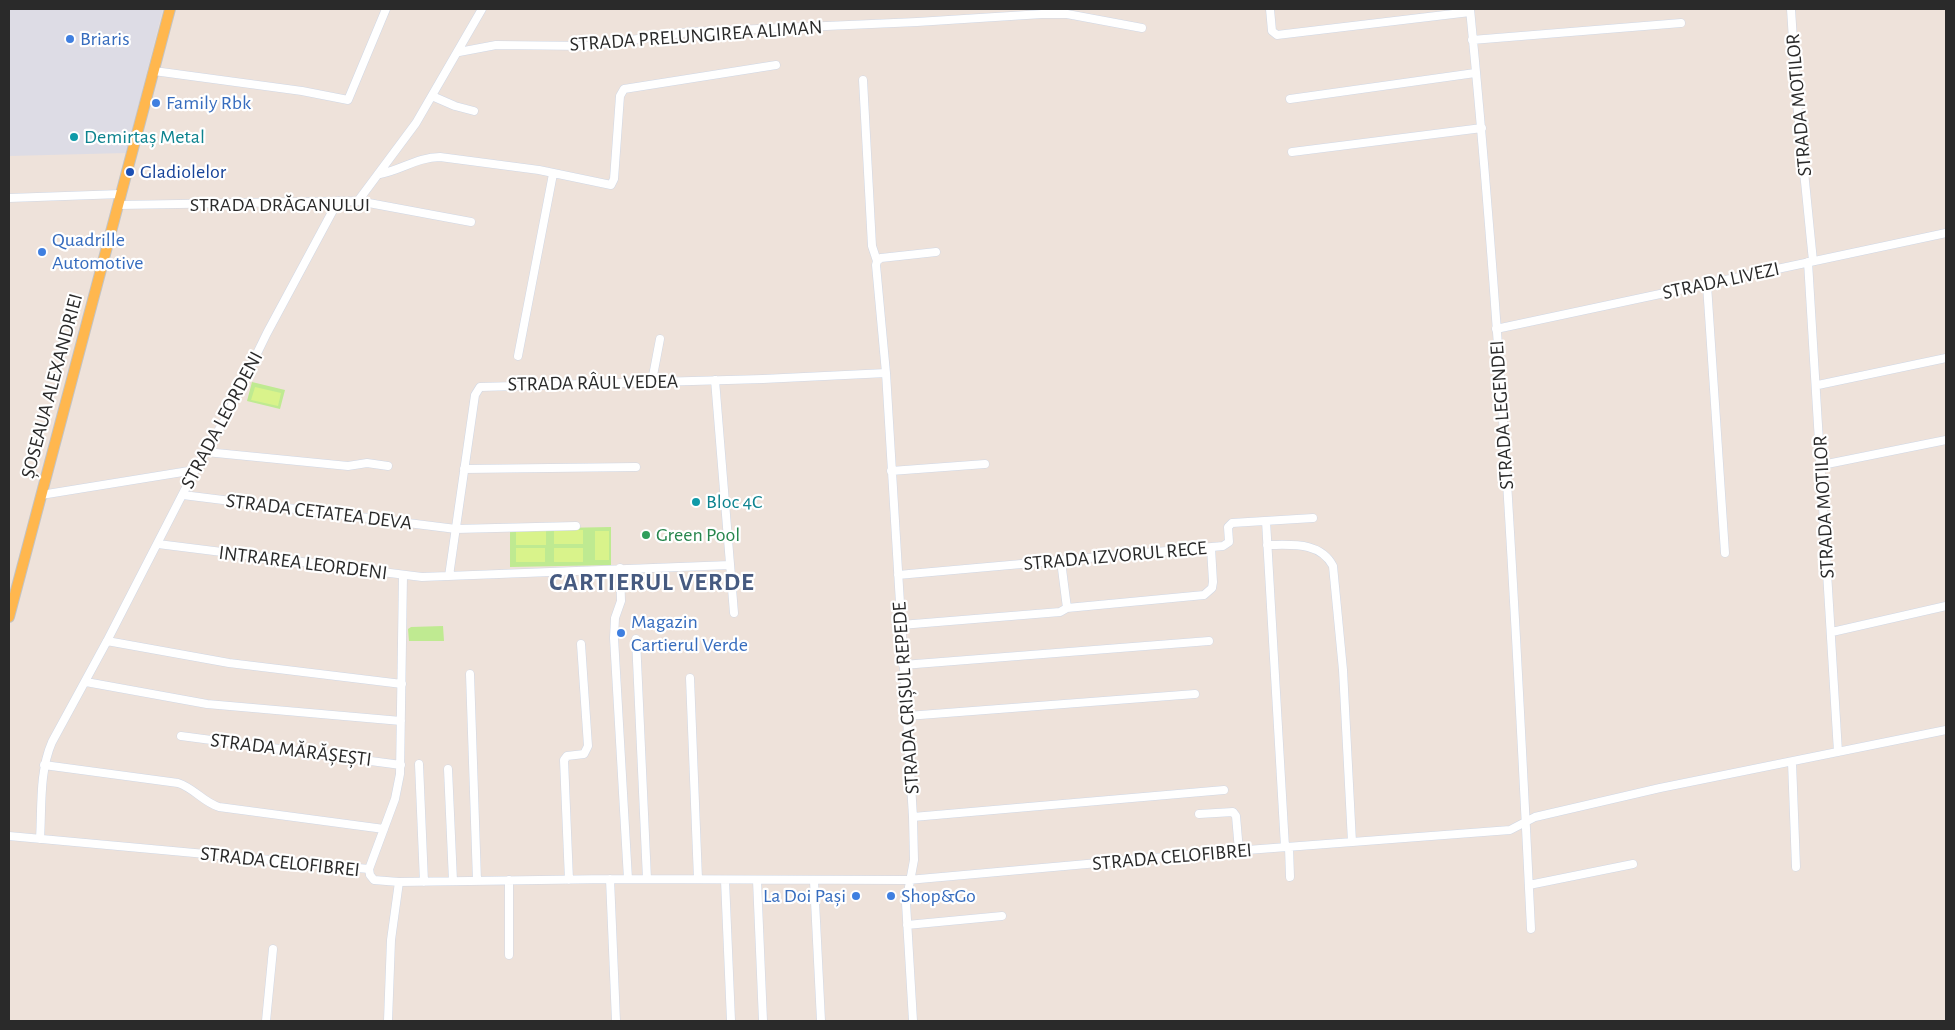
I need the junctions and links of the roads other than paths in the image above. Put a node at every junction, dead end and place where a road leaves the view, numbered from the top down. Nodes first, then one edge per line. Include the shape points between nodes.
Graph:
1 (170, 9) edge
2 (386, 9) edge
3 (482, 9) edge
4 (1270, 9) edge
5 (1791, 9) edge
6 (1470, 10) edge
7 (1067, 11) edge
8 (1681, 23) dead end
9 (1142, 28) dead end
10 (1472, 40) junction
11 (459, 52) junction
12 (776, 66) dead end
13 (154, 71) junction
14 (1476, 73) junction
15 (863, 80) dead end
16 (432, 96) junction
17 (1290, 99) dead end
18 (474, 111) dead end
19 (1482, 128) junction
20 (1292, 152) dead end
21 (380, 174) junction
22 (553, 174) junction
23 (121, 194) junction
24 (9, 198) edge
25 (338, 201) junction
26 (358, 201) junction
27 (118, 205) junction
28 (471, 222) dead end
29 (1946, 233) edge
30 (936, 252) dead end
31 (877, 261) junction
32 (1811, 262) junction
33 (1707, 285) junction
34 (1496, 329) junction
35 (660, 339) dead end
36 (518, 356) dead end
37 (1946, 358) edge
38 (886, 373) junction
39 (715, 380) junction
40 (652, 382) junction
41 (1818, 385) junction
42 (1946, 440) edge
43 (206, 452) junction
44 (984, 464) dead end
45 (1822, 465) junction
46 (388, 466) dead end
47 (636, 467) dead end
48 (464, 469) junction
49 (195, 470) junction
50 (892, 471) junction
51 (41, 495) junction
52 (182, 495) junction
53 (1312, 518) dead end
54 (1266, 521) junction
55 (576, 526) dead end
56 (456, 529) junction
57 (158, 544) junction
58 (1267, 545) junction
59 (1211, 548) junction
60 (1725, 553) dead end
61 (1061, 561) junction
62 (730, 565) junction
63 (620, 568) junction
64 (898, 575) junction
65 (403, 576) junction
66 (449, 576) junction
67 (1946, 606) edge
68 (1067, 608) junction
69 (734, 613) dead end
70 (9, 617) edge
71 (901, 625) junction
72 (1832, 632) junction
73 (636, 639) dead end
74 (108, 641) junction
75 (1209, 641) dead end
76 (581, 644) dead end
77 (904, 665) junction
78 (470, 674) dead end
79 (690, 678) dead end
80 (86, 682) junction
81 (402, 684) junction
82 (1195, 694) dead end
83 (907, 716) junction
84 (401, 721) junction
85 (1946, 730) edge
86 (181, 736) dead end
87 (1838, 752) junction
88 (1792, 762) junction
89 (401, 764) junction
90 (419, 764) dead end
91 (44, 765) junction
92 (448, 769) dead end
93 (1224, 790) dead end
94 (1199, 814) dead end
95 (913, 817) junction
96 (1527, 822) junction
97 (384, 828) junction
98 (9, 836) edge
99 (40, 839) junction
100 (1352, 842) junction
101 (1287, 847) junction
102 (1239, 851) junction
103 (1633, 864) dead end
104 (1796, 867) dead end
105 (369, 869) junction
106 (1290, 877) dead end
107 (610, 879) junction
108 (628, 879) junction
109 (648, 879) junction
110 (698, 879) junction
111 (509, 880) junction
112 (569, 880) junction
113 (725, 880) junction
114 (757, 880) junction
115 (908, 880) junction
116 (453, 881) junction
117 (477, 881) junction
118 (814, 881) junction
119 (399, 882) junction
120 (424, 882) junction
121 (1529, 885) junction
122 (1002, 916) dead end
123 (907, 925) junction
124 (1531, 929) dead end
125 (273, 949) dead end
126 (509, 955) dead end
127 (266, 1021) edge
128 (388, 1021) edge
129 (616, 1021) edge
130 (731, 1021) edge
131 (763, 1021) edge
132 (821, 1021) edge
133 (913, 1021) edge

1 - 13 main road, ȘOSEAUA ALEXANDRIEI
2 - 13 street via 348,100
3 - 11 street
4 - 6 street via 1272,31 1277,35
5 - 32 street, STRADA MOTILOR
6 - 10 street, STRADA LEGENDEI
7 - 9 street, STRADA PRELUNGIREA ALIMAN
7 - 11 street, STRADA PRELUNGIREA ALIMAN via 690,32 586,46 496,45
8 - 10 street
10 - 14 street, STRADA LEGENDEI
11 - 16 street
12 - 22 street via 624,89 620,96 611,185
13 - 23 main road, ȘOSEAUA ALEXANDRIEI
14 - 17 street
14 - 19 street, STRADA LEGENDEI
15 - 31 street, STRADA CRIȘUL REPEDE via 872,246
16 - 18 street
16 - 21 street
19 - 20 street
19 - 34 street, STRADA LEGENDEI
21 - 22 street via 433,157
21 - 26 street
22 - 36 street, STRADA RÂUL VEDEA
23 - 24 street
23 - 27 main road, ȘOSEAUA ALEXANDRIEI
25 - 26 street, STRADA DRĂGANULUI
25 - 27 street, STRADA DRĂGANULUI
25 - 43 street, STRADA LEORDENI
26 - 28 street, STRADA DRĂGANULUI
27 - 51 main road, ȘOSEAUA ALEXANDRIEI
29 - 32 street, STRADA LIVEZI
30 - 31 street
31 - 38 street, STRADA CRIȘUL REPEDE
32 - 33 street, STRADA LIVEZI
32 - 41 street, STRADA MOTILOR
33 - 34 street, STRADA LIVEZI
33 - 60 street
34 - 96 street, STRADA LEGENDEI
35 - 40 street
37 - 41 street
38 - 39 street, STRADA RÂUL VEDEA
38 - 50 street, STRADA CRIȘUL REPEDE
39 - 40 street, STRADA RÂUL VEDEA
39 - 62 street
40 - 48 street, STRADA RÂUL VEDEA via 480,387 475,395
41 - 45 street, STRADA MOTILOR
42 - 45 street
43 - 46 street via 348,466 367,463
43 - 49 street, STRADA LEORDENI
44 - 50 street
45 - 72 street, STRADA MOTILOR
47 - 48 street
48 - 56 street
49 - 51 street
49 - 52 street, STRADA LEORDENI
50 - 64 street, STRADA CRIȘUL REPEDE
51 - 70 main road, ȘOSEAUA ALEXANDRIEI
52 - 56 street, STRADA CETATEA DEVA
52 - 57 street, STRADA LEORDENI
53 - 54 street, STRADA IZVORUL RECE
54 - 58 street
54 - 59 street, STRADA IZVORUL RECE via 1232,523 1228,528 1227,544
55 - 56 street, STRADA CETATEA DEVA
56 - 66 street
57 - 65 street, INTRAREA LEORDENI
57 - 74 street, STRADA LEORDENI
58 - 100 street via 1308,546 1324,554 1333,566 1343,670
58 - 101 street
59 - 61 street, STRADA IZVORUL RECE
59 - 68 street via 1213,582 1212,588 1204,595
61 - 64 street, STRADA IZVORUL RECE
61 - 68 street
62 - 63 street, INTRAREA LEORDENI
62 - 69 street
63 - 66 street, INTRAREA LEORDENI
63 - 108 street via 621,601 614,623 614,638
64 - 71 street, STRADA CRIȘUL REPEDE
65 - 66 street, INTRAREA LEORDENI
65 - 81 street, STRADA MĂRĂȘEȘTI
67 - 72 street
68 - 71 street via 1060,612
71 - 77 street, STRADA CRIȘUL REPEDE
72 - 87 street, STRADA MOTILOR
73 - 109 street
74 - 80 street, STRADA LEORDENI
74 - 81 street via 229,663
75 - 77 street
76 - 112 street via 588,746 584,754 567,756 564,760
77 - 83 street, STRADA CRIȘUL REPEDE
78 - 117 street
79 - 110 street
80 - 84 street via 206,704
80 - 91 street, STRADA LEORDENI via 52,742
81 - 84 street, STRADA MĂRĂȘEȘTI
82 - 83 street
83 - 95 street, STRADA CRIȘUL REPEDE
84 - 89 street, STRADA MĂRĂȘEȘTI
85 - 87 street, STRADA CELOFIBREI
86 - 89 street, STRADA MĂRĂȘEȘTI
87 - 88 street, STRADA CELOFIBREI
88 - 96 street, STRADA CELOFIBREI via 1660,788 1535,817
88 - 104 street
89 - 97 street, STRADA MĂRĂȘEȘTI via 398,789
90 - 120 street
91 - 97 street via 178,783 219,807
91 - 99 street, STRADA LEORDENI
92 - 116 street
93 - 95 street
94 - 102 street via 1233,812
95 - 115 street, STRADA CRIȘUL REPEDE via 914,860
96 - 100 street, STRADA CELOFIBREI via 1510,830
96 - 121 street, STRADA LEGENDEI
97 - 105 street, STRADA MĂRĂȘEȘTI
98 - 99 street, STRADA CELOFIBREI
99 - 105 street, STRADA CELOFIBREI
100 - 101 street, STRADA CELOFIBREI
101 - 102 street, STRADA CELOFIBREI
101 - 106 street
102 - 115 street, STRADA CELOFIBREI
103 - 121 street
105 - 119 street, STRADA CELOFIBREI via 374,880
107 - 108 street, STRADA CELOFIBREI
107 - 112 street, STRADA CELOFIBREI
107 - 129 street
108 - 109 street, STRADA CELOFIBREI
109 - 110 street, STRADA CELOFIBREI
110 - 113 street, STRADA CELOFIBREI
111 - 112 street, STRADA CELOFIBREI
111 - 117 street, STRADA CELOFIBREI
111 - 126 street
113 - 114 street, STRADA CELOFIBREI
113 - 130 street
114 - 118 street, STRADA CELOFIBREI
114 - 131 street
115 - 118 street, STRADA CELOFIBREI
115 - 123 street, STRADA CRIȘUL REPEDE
116 - 117 street, STRADA CELOFIBREI
116 - 120 street, STRADA CELOFIBREI
118 - 132 street
119 - 120 street, STRADA CELOFIBREI
119 - 128 street via 391,940
121 - 124 street, STRADA LEGENDEI
122 - 123 street
123 - 133 street, STRADA CRIȘUL REPEDE
125 - 127 street

